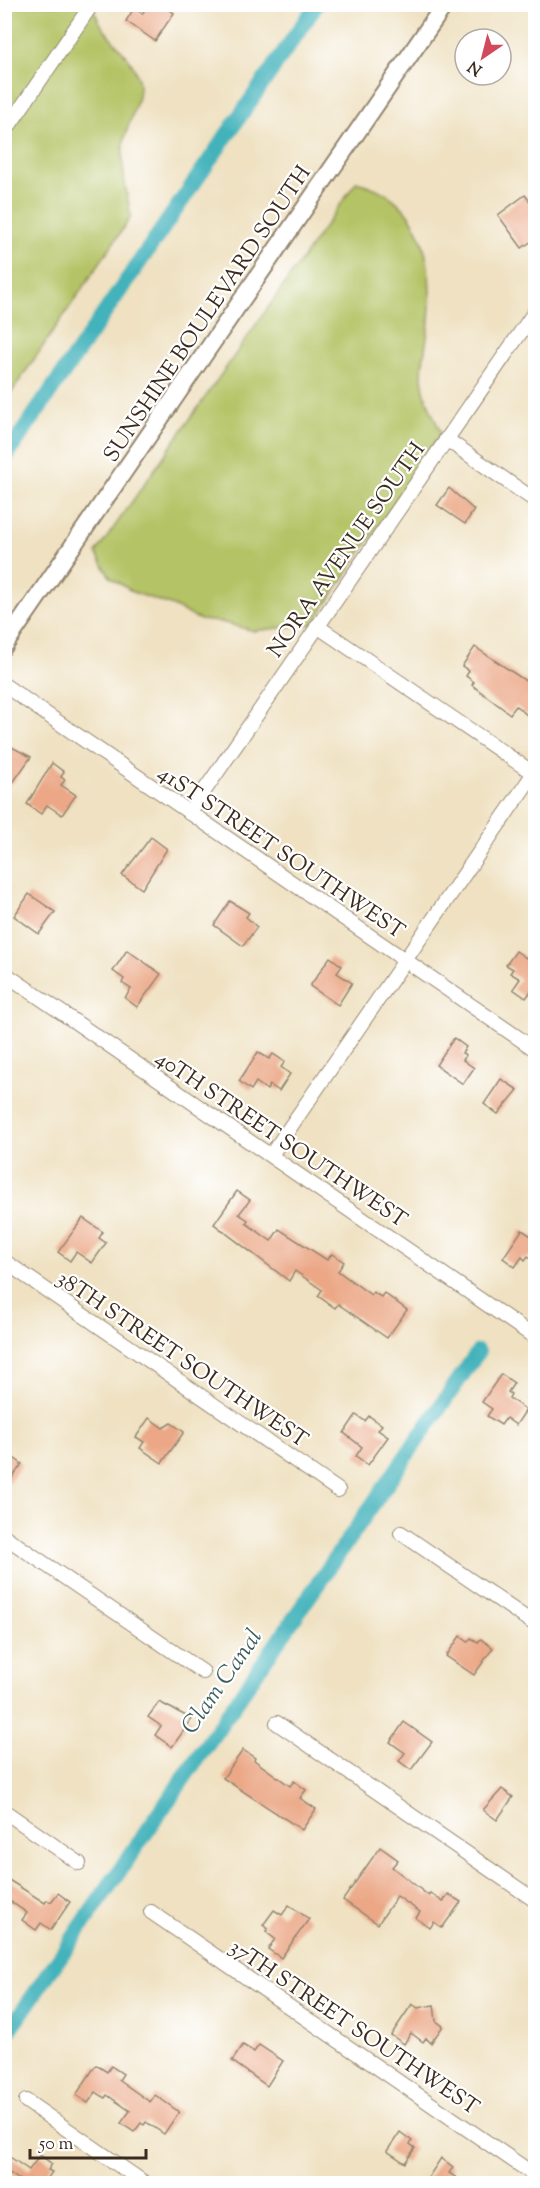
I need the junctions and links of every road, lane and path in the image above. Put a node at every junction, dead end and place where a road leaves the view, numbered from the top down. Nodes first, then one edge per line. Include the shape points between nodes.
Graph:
1 (92, 4) edge
2 (445, 4) edge
3 (4, 133) edge
4 (536, 310) edge
5 (446, 439) junction
6 (536, 501) edge
7 (317, 626) junction
8 (4, 646) edge
9 (4, 685) edge
10 (535, 773) edge
11 (189, 813) junction
12 (405, 960) junction
13 (4, 973) edge
14 (536, 1050) edge
15 (271, 1155) junction
16 (4, 1262) edge
17 (536, 1338) edge
18 (338, 1490) dead end
19 (402, 1533) dead end
20 (4, 1536) edge
21 (536, 1625) edge
22 (203, 1672) dead end
23 (278, 1723) dead end
24 (4, 1811) edge
25 (79, 1863) dead end
26 (536, 1901) edge
27 (151, 1911) dead end
28 (26, 2101) dead end
29 (536, 2176) edge
30 (146, 2184) edge

1 - 3 street
2 - 8 street, SUNSHINE BOULEVARD SOUTH
4 - 5 street, NORA AVENUE SOUTH
5 - 6 street
5 - 7 street, NORA AVENUE SOUTH
7 - 10 street
7 - 11 street, NORA AVENUE SOUTH
9 - 11 street, 41ST STREET SOUTHWEST
10 - 12 street
11 - 12 street, 41ST STREET SOUTHWEST
12 - 14 street, 41ST STREET SOUTHWEST
12 - 15 street
13 - 15 street, 40TH STREET SOUTHWEST
15 - 17 street, 40TH STREET SOUTHWEST
16 - 18 street, 38TH STREET SOUTHWEST
19 - 21 street
20 - 22 street
23 - 26 street
24 - 25 street
27 - 29 street, 37TH STREET SOUTHWEST
28 - 30 street

